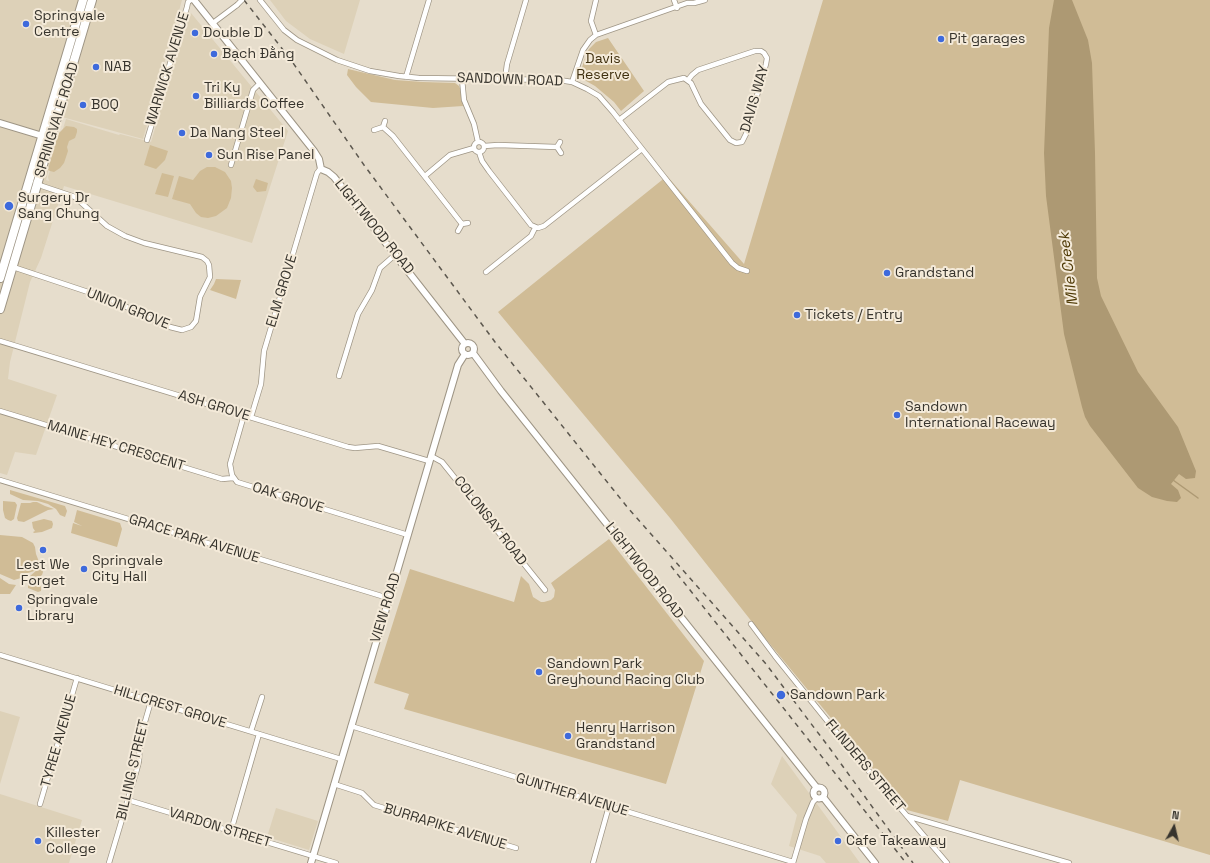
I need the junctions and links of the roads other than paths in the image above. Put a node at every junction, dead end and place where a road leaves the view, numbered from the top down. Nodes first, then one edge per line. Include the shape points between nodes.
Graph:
1 (84, 0) edge
2 (92, 0) edge
3 (192, 0) edge
4 (242, 0) edge
5 (260, 0) edge
6 (429, 0) edge
7 (526, 0) edge
8 (596, 0) edge
9 (674, 0) edge
10 (705, 0) edge
11 (677, 8) junction
12 (213, 23) junction
13 (596, 36) junction
14 (406, 77) junction
15 (462, 78) junction
16 (505, 79) junction
17 (688, 80) junction
18 (572, 82) junction
19 (260, 83) junction
20 (619, 120) junction
21 (385, 121) dead end
22 (0, 123) edge
23 (384, 127) junction
24 (374, 130) dead end
25 (42, 136) junction
26 (51, 139) junction
27 (147, 140) dead end
28 (478, 142) junction
29 (560, 142) dead end
30 (484, 146) junction
31 (557, 147) junction
32 (474, 148) junction
33 (642, 149) junction
34 (479, 152) junction
35 (561, 153) dead end
36 (231, 165) dead end
37 (320, 168) junction
38 (425, 176) junction
39 (29, 180) junction
40 (38, 183) junction
41 (468, 223) dead end
42 (462, 224) junction
43 (535, 228) junction
44 (458, 231) dead end
45 (396, 254) junction
46 (13, 267) junction
47 (747, 271) dead end
48 (486, 272) dead end
49 (0, 278) edge
50 (0, 309) edge
51 (0, 340) edge
52 (465, 344) junction
53 (473, 353) junction
54 (465, 354) junction
55 (339, 376) dead end
56 (0, 411) edge
57 (244, 415) junction
58 (251, 417) junction
59 (430, 459) junction
60 (233, 478) junction
61 (0, 480) edge
62 (408, 535) junction
63 (544, 590) dead end
64 (388, 598) junction
65 (751, 624) dead end
66 (0, 655) edge
67 (77, 678) junction
68 (262, 696) dead end
69 (151, 701) junction
70 (351, 726) junction
71 (251, 731) junction
72 (259, 734) junction
73 (341, 759) junction
74 (334, 784) junction
75 (817, 788) junction
76 (820, 797) junction
77 (128, 800) junction
78 (40, 804) dead end
79 (609, 806) junction
80 (906, 815) junction
81 (231, 831) junction
82 (516, 848) dead end
83 (313, 856) junction
84 (793, 862) edge
85 (110, 863) edge
86 (311, 863) edge
87 (336, 863) edge
88 (593, 863) edge
89 (875, 863) edge
90 (947, 863) edge
91 (1069, 863) edge

1 - 25 highway, SPRINGVALE ROAD
2 - 26 highway, SPRINGVALE ROAD
3 - 12 main road
3 - 27 street, WARWICK AVENUE via 187,5
4 - 12 street, bridge
5 - 14 street, SANDOWN ROAD via 284,30 313,49 360,68
6 - 14 street
7 - 16 street via 506,64
8 - 13 street via 591,21
9 - 11 street
10 - 11 street via 687,3
11 - 13 street
12 - 19 main road
13 - 18 street via 583,50
14 - 15 street, SANDOWN ROAD
15 - 16 street, SANDOWN ROAD
15 - 28 street via 464,100
16 - 18 street, SANDOWN ROAD via 552,79
17 - 17 street, DAVIS WAY via 701,104 730,140 742,142 767,62 765,54 755,51 698,70
17 - 20 street via 670,80
18 - 20 street, SANDOWN ROAD via 599,96
19 - 36 street via 253,90
19 - 37 main road via 314,151 319,159
20 - 33 street, SANDOWN ROAD
21 - 23 street
22 - 25 main road
23 - 24 street
23 - 38 street
25 - 26 main road
25 - 39 highway, SPRINGVALE ROAD
26 - 40 highway, SPRINGVALE ROAD
28 - 30 street
28 - 32 street
29 - 31 street
30 - 31 street
30 - 34 street
31 - 35 street
32 - 34 street
32 - 38 street via 450,155
33 - 43 street via 544,226
33 - 47 street, SANDOWN ROAD via 732,263
34 - 43 street via 484,165
37 - 45 main road, LIGHTWOOD ROAD via 334,177
37 - 58 street, ELM GROVE via 264,351 261,384
38 - 42 street
39 - 40 street, UNION GROVE
39 - 49 highway, SPRINGVALE ROAD
40 - 46 highway, SPRINGVALE ROAD
40 - 46 street, UNION GROVE via 75,197 107,226 125,236 202,257 210,265 210,276 200,297 196,321 191,327 182,330 109,299
41 - 42 street
42 - 44 street
43 - 48 street via 531,236
45 - 52 main road, LIGHTWOOD ROAD
45 - 55 street via 380,268 372,290 358,314
46 - 50 highway, SPRINGVALE ROAD
51 - 57 street, ASH GROVE
52 - 53 main road via 473,345
52 - 54 main road via 462,349
53 - 54 main road
53 - 75 main road, LIGHTWOOD ROAD
54 - 59 main road, VIEW ROAD via 458,365
56 - 60 street, MAINE HEY CRESCENT via 222,479
57 - 58 street, ASH GROVE
57 - 60 street via 231,461
58 - 59 street, ASH GROVE via 351,448 378,446
59 - 62 main road, VIEW ROAD
59 - 63 street, COLONSAY ROAD via 442,462
60 - 62 street, OAK GROVE via 240,484
61 - 64 street, GRACE PARK AVENUE
62 - 64 main road, VIEW ROAD
64 - 70 main road, VIEW ROAD
65 - 80 street, FLINDERS STREET
66 - 67 street, HILLCREST GROVE
67 - 69 street, HILLCREST GROVE
67 - 78 street, TYREE AVENUE
68 - 71 street
69 - 71 street, HILLCREST GROVE
69 - 77 street, BILLING STREET via 140,739 139,761
70 - 73 main road, VIEW ROAD
70 - 79 street, GUNTHER AVENUE
71 - 72 street, HILLCREST GROVE
72 - 73 street, HILLCREST GROVE
72 - 81 street
73 - 74 main road, VIEW ROAD
74 - 82 street, BURRAPIKE AVENUE via 362,793 374,805
74 - 83 main road, VIEW ROAD
75 - 76 main road via 814,794
75 - 76 main road via 824,790 825,793
76 - 84 street via 813,802
76 - 89 main road
77 - 81 street, VARDON STREET
77 - 85 street, BILLING STREET
79 - 84 street, GUNTHER AVENUE
79 - 88 street
80 - 90 street, FLINDERS STREET
80 - 91 street
81 - 83 street, VARDON STREET
83 - 86 main road, VIEW ROAD
83 - 87 street, VARDON STREET

